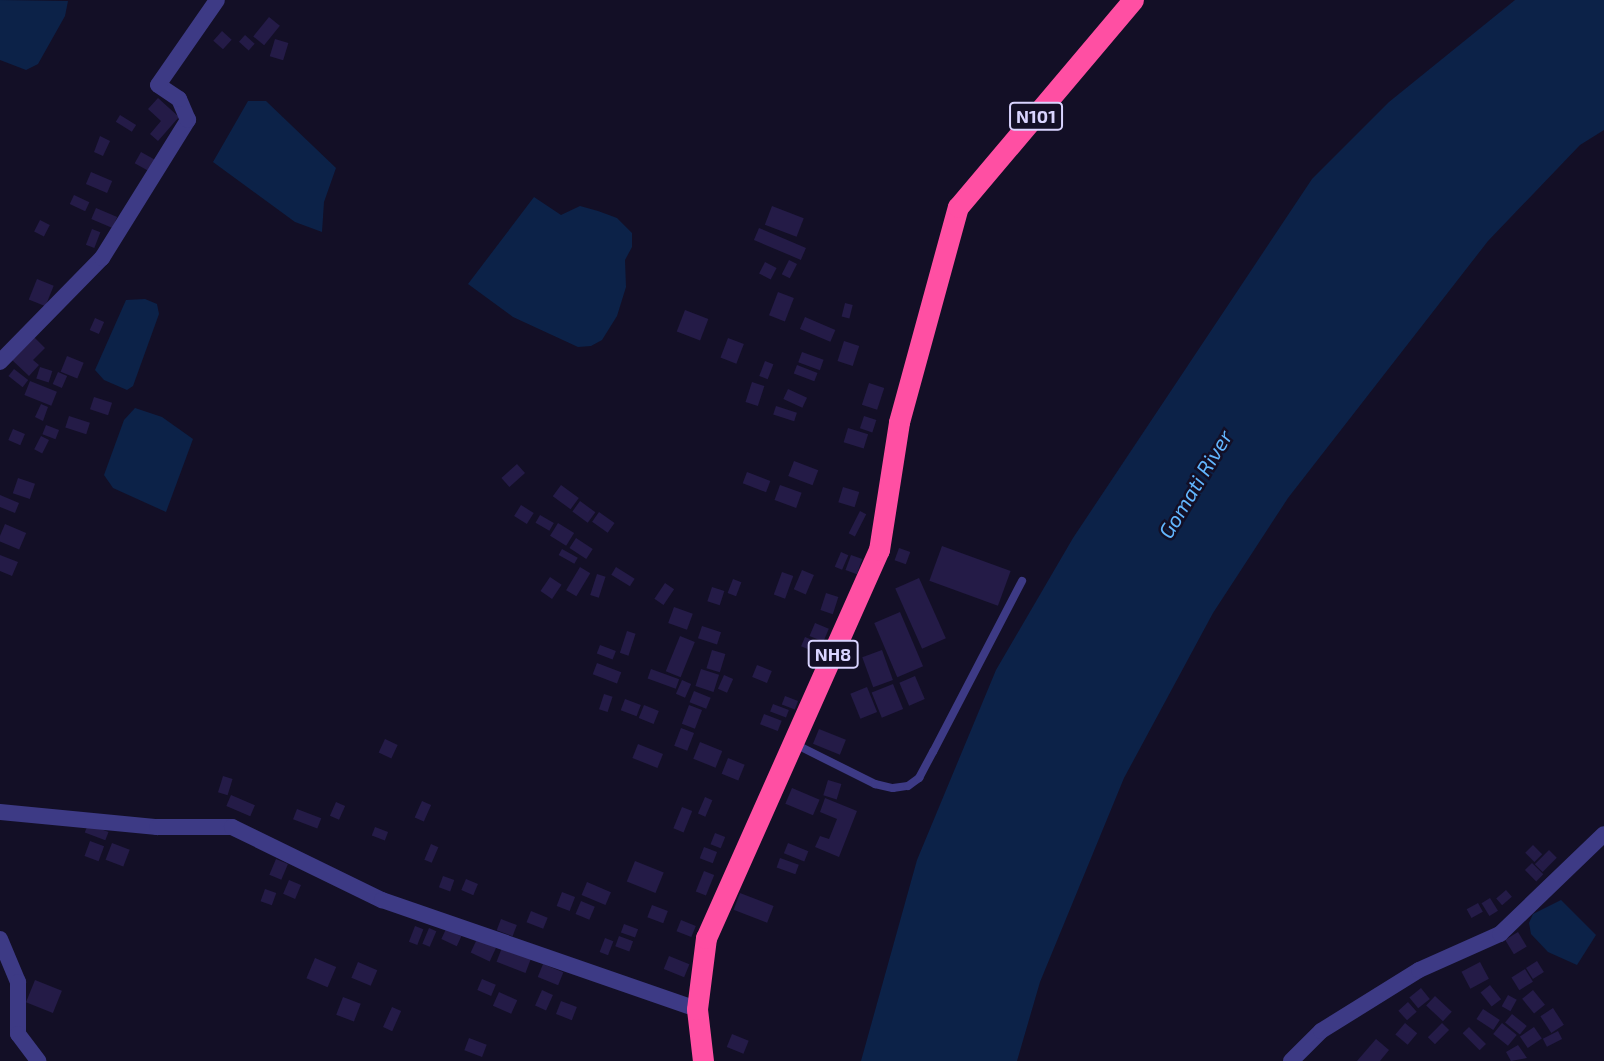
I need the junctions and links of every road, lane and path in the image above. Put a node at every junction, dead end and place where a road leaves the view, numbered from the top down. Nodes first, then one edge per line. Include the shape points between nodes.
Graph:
1 (217, 0) edge
2 (1133, 0) edge
3 (949, 237) joint
4 (0, 362) edge
5 (1021, 581) dead end
6 (793, 743) junction
7 (0, 812) edge
8 (1604, 834) edge
9 (0, 939) edge
10 (697, 1009) junction
11 (38, 1061) edge
12 (703, 1061) edge
13 (1291, 1061) edge

1 - 4 street via 158,85 179,99 188,120 102,258
2 - 3 highway, N101 via 958,207
3 - 6 highway, NH8 via 899,422 879,550
5 - 6 lane via 919,778 908,786 893,789 875,784
6 - 10 highway, NH8 via 706,938
7 - 10 street via 157,827 232,827 382,900
8 - 13 street via 1500,933 1419,970 1321,1031
9 - 11 street via 18,982 18,1034
10 - 12 highway, NH8

